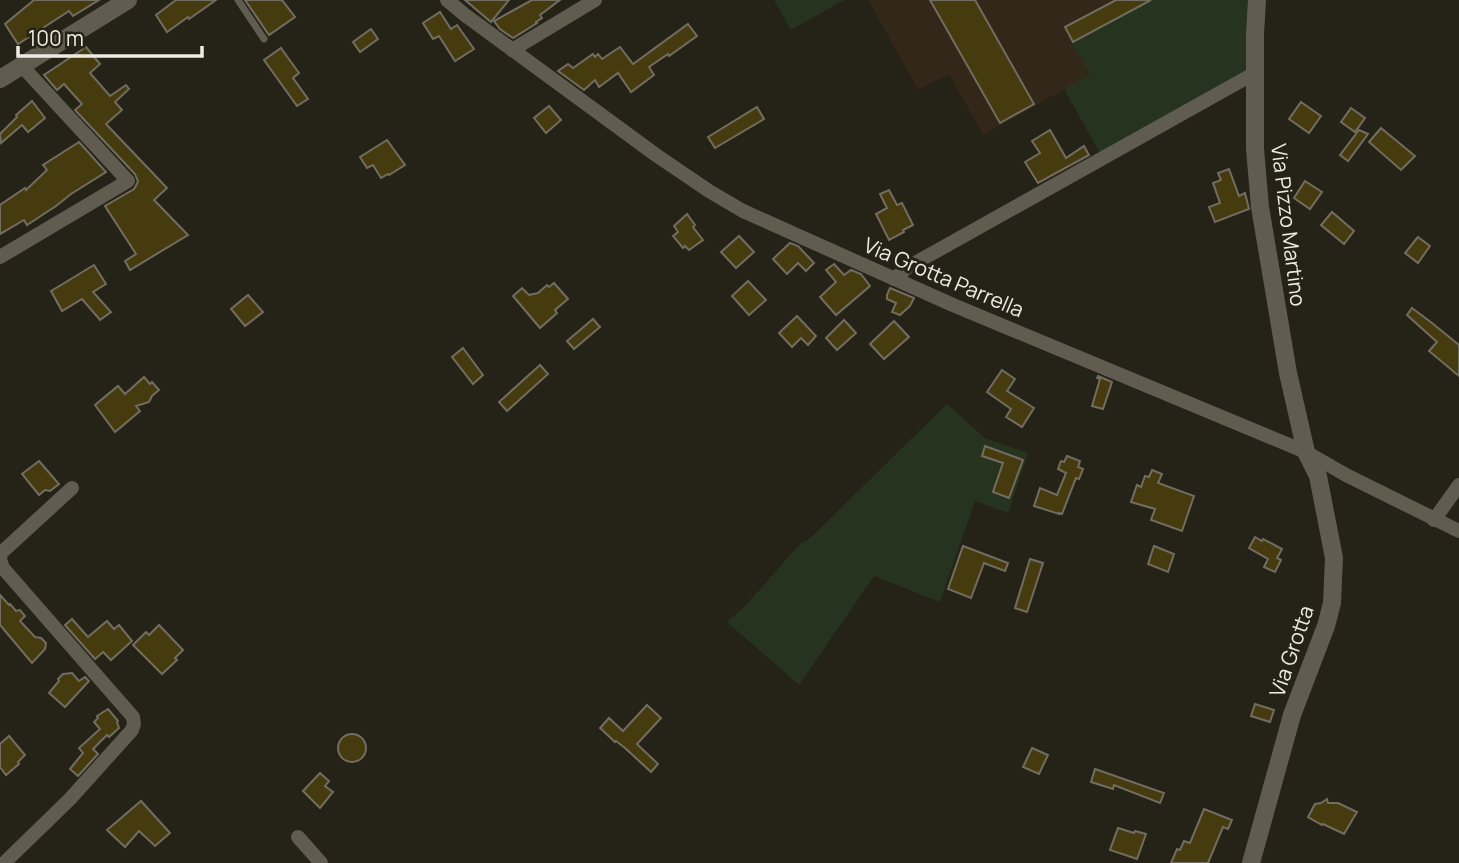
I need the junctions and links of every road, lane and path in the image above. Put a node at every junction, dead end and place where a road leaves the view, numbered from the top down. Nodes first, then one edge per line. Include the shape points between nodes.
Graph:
1 (128, 0) edge
2 (238, 0) edge
3 (447, 0) edge
4 (595, 0) edge
5 (1257, 0) edge
6 (264, 40) dead end
7 (512, 50) junction
8 (21, 65) junction
9 (1255, 73) junction
10 (0, 79) edge
11 (0, 257) edge
12 (894, 278) junction
13 (1306, 452) junction
14 (1459, 485) edge
15 (72, 488) dead end
16 (1434, 520) junction
17 (1459, 531) edge
18 (0, 560) edge
19 (298, 837) dead end
20 (4, 863) edge
21 (321, 863) edge
22 (1251, 863) edge

1 - 8 street
2 - 6 lane
3 - 7 street, Via Grotta Parrella
4 - 7 street
5 - 9 street, Via Pizzo Martino
7 - 12 street, Via Grotta Parrella via 709,191 743,211
8 - 10 street
8 - 11 street via 128,181
9 - 12 street
9 - 13 street, Via Pizzo Martino via 1260,207
12 - 13 street, Via Grotta Parrella
13 - 16 street, Via Grotta Parrella
13 - 22 street, Via Grotta via 1318,476 1334,558 1332,603 1292,715
14 - 16 street
15 - 18 street via 1,553
16 - 17 street, Via Grotta Parrella
18 - 20 street via 134,724 70,799
19 - 21 street

